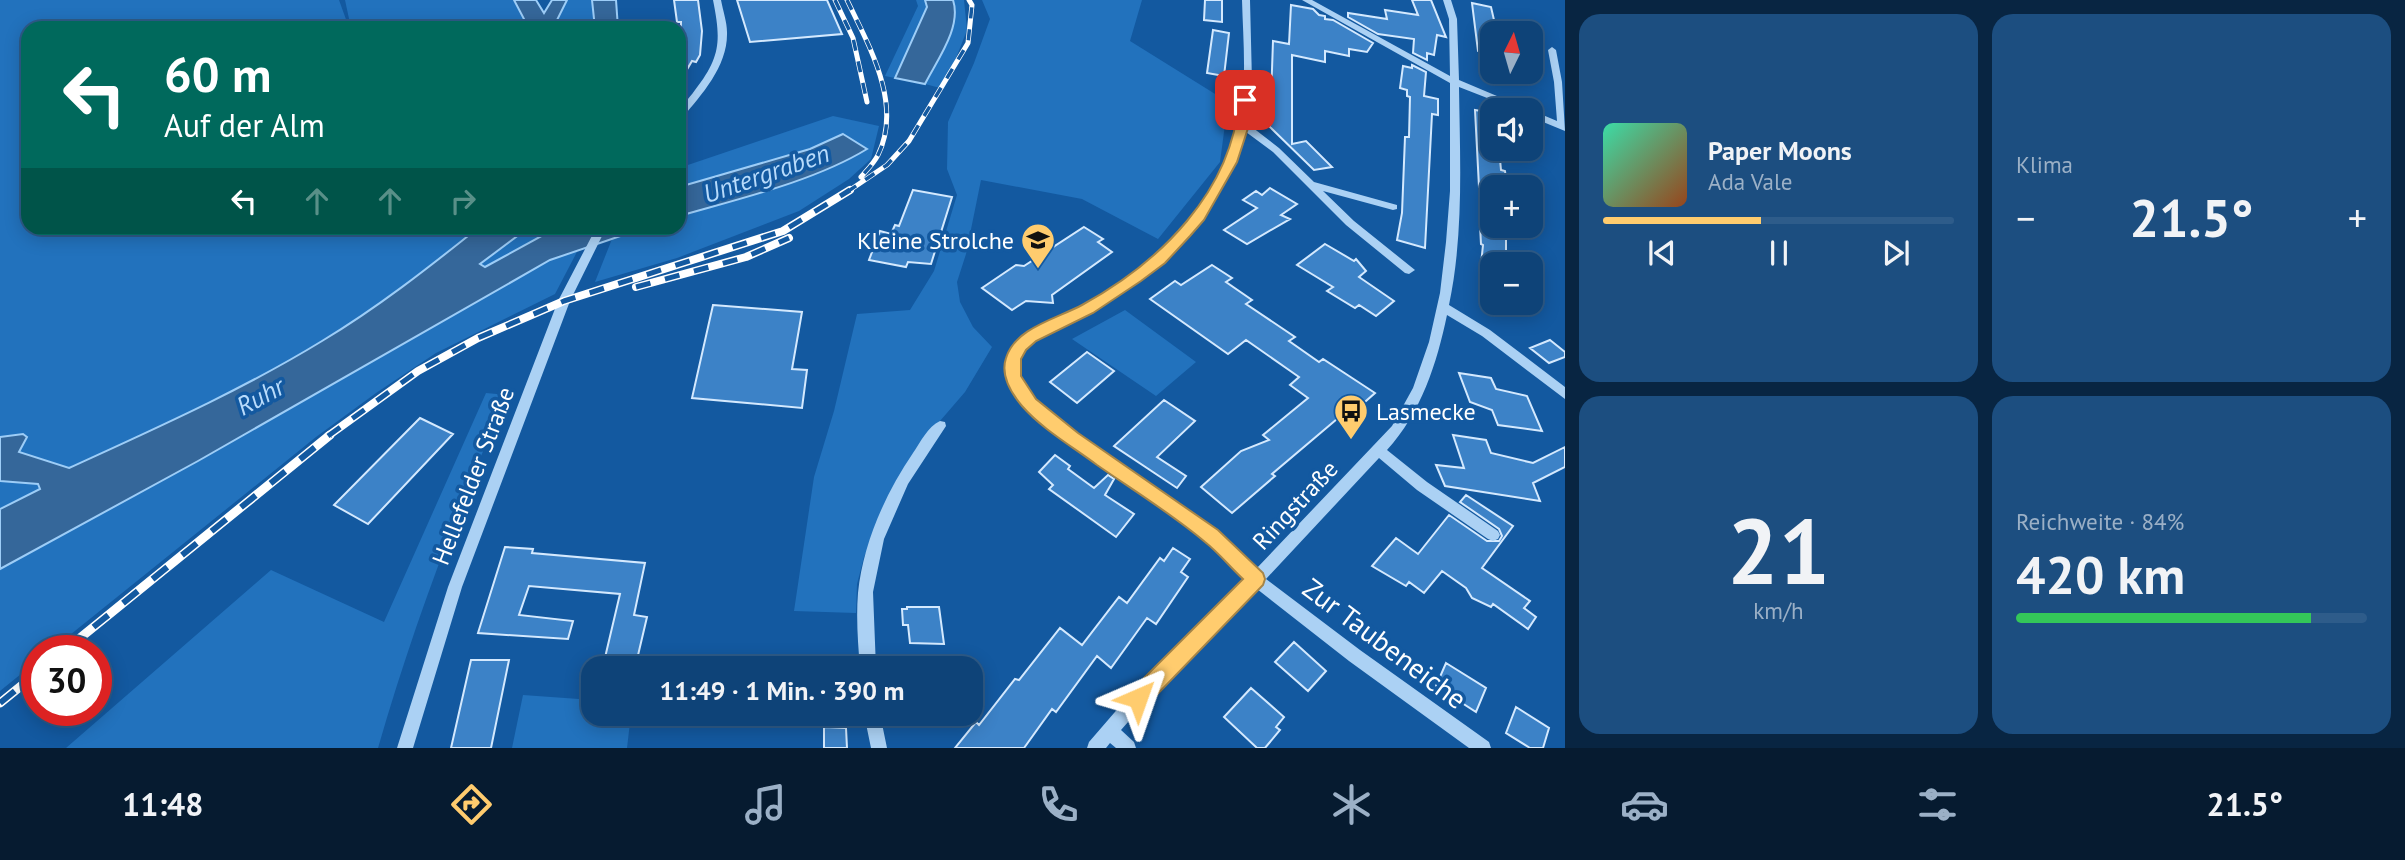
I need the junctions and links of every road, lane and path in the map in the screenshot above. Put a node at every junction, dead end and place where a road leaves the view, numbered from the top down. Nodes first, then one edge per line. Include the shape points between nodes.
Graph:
1 (717, 0) edge
2 (1247, 0) edge
3 (1306, 0) edge
4 (1447, 0) edge
5 (1552, 50) dead end
6 (1455, 82) junction
7 (1495, 98) edge
8 (686, 107) edge
9 (1543, 118) edge
10 (1243, 125) junction
11 (1563, 127) edge
12 (1311, 184) junction
13 (1394, 207) dead end
14 (597, 235) edge
15 (1409, 270) dead end
16 (1443, 307) junction
17 (1565, 394) edge
18 (940, 426) dead end
19 (1378, 450) junction
20 (1493, 535) dead end
21 (1256, 579) junction
22 (868, 656) edge
23 (874, 726) edge
24 (1110, 731) junction
25 (405, 748) edge
26 (879, 748) edge
27 (1095, 748) edge
28 (1128, 748) edge
29 (1483, 748) edge

1 - 8 street via 721,50
2 - 10 street
3 - 6 street
4 - 6 street, Ringstraße via 1453,19
5 - 11 street
6 - 7 street
6 - 16 street, Ringstraße via 1455,202
9 - 11 street
10 - 12 street
10 - 21 street via 1230,162 1185,233 1136,277 1088,309 1030,337 1013,359 1013,376 1030,404 1212,536
12 - 13 street
12 - 15 street via 1350,223
14 - 25 street, Hellefelder Straße via 564,301 455,587
16 - 17 street via 1486,333
16 - 19 street, Ringstraße via 1414,403
18 - 22 street via 918,454 881,527 866,583
19 - 20 street
19 - 21 street, Ringstraße
21 - 24 street, Ringstraße via 1152,682
21 - 29 street, Zur Taubeneiche
23 - 26 street
24 - 27 street, Ringstraße
24 - 28 street

